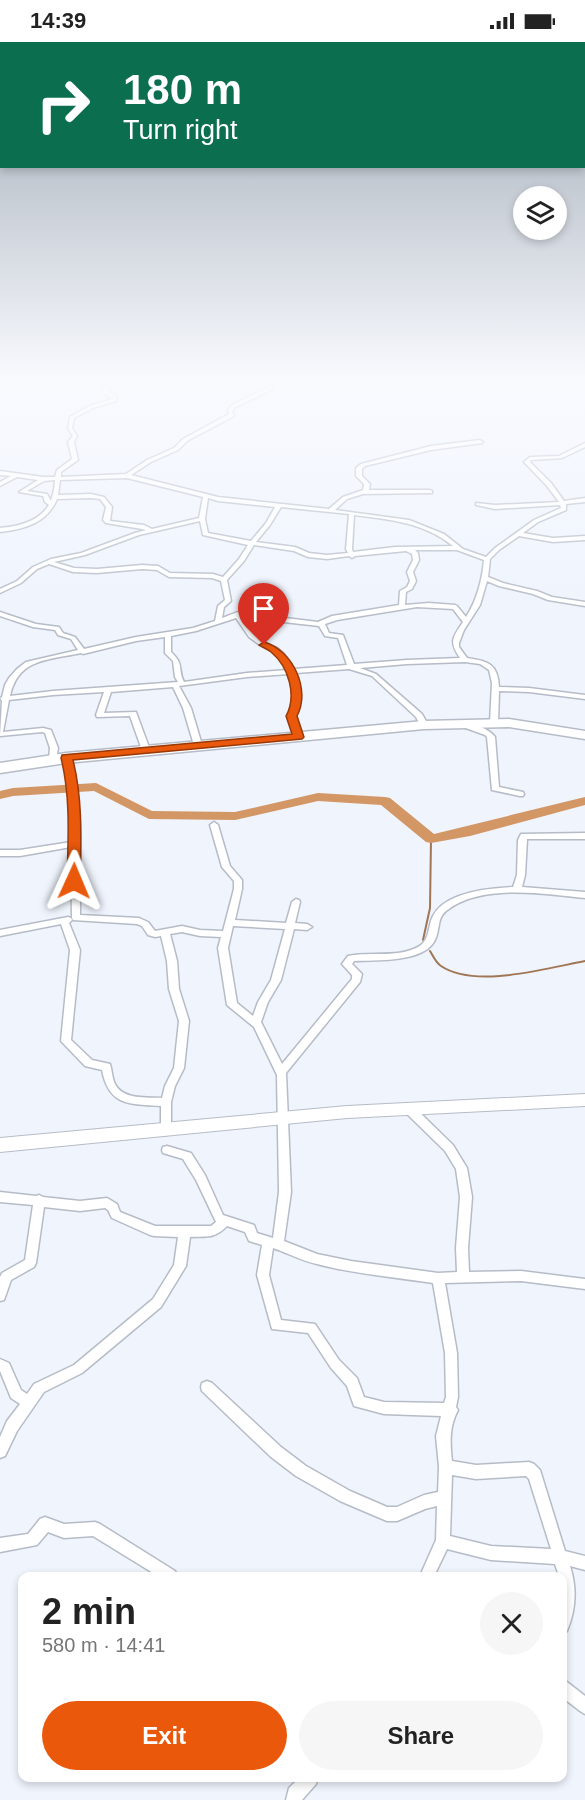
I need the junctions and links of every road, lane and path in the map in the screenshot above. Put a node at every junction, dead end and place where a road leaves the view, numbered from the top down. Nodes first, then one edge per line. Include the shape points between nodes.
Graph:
1 (75, 460) edge
2 (150, 460) edge
3 (383, 460) edge
4 (529, 460) edge
5 (0, 473) edge
6 (15, 476) junction
7 (127, 476) junction
8 (57, 478) junction
9 (43, 479) junction
10 (0, 484) edge
11 (363, 492) junction
12 (430, 492) dead end
13 (206, 496) junction
14 (54, 500) junction
15 (585, 500) edge
16 (564, 502) junction
17 (478, 504) dead end
18 (278, 507) junction
19 (330, 511) junction
20 (352, 513) junction
21 (202, 519) junction
22 (0, 530) edge
23 (151, 531) junction
24 (519, 534) junction
25 (585, 538) edge
26 (253, 543) junction
27 (458, 548) junction
28 (406, 549) junction
29 (352, 556) junction
30 (487, 559) junction
31 (49, 562) junction
32 (485, 578) junction
33 (224, 580) junction
34 (0, 591) edge
35 (585, 604) edge
36 (402, 605) junction
37 (0, 614) edge
38 (238, 616) junction
39 (218, 621) junction
40 (465, 621) junction
41 (321, 623) junction
42 (168, 635) junction
43 (83, 652) junction
44 (465, 660) junction
45 (351, 667) junction
46 (293, 672) junction
47 (178, 684) junction
48 (108, 689) junction
49 (497, 689) junction
50 (585, 697) edge
51 (3, 699) junction
52 (461, 723) junction
53 (494, 723) junction
54 (424, 724) junction
55 (0, 730) edge
56 (0, 734) edge
57 (585, 735) edge
58 (298, 737) junction
59 (198, 745) junction
60 (146, 750) junction
61 (60, 758) junction
62 (0, 768) edge
63 (520, 794) dead end
64 (214, 825) dead end
65 (585, 836) edge
66 (74, 844) junction
67 (0, 853) edge
68 (516, 891) junction
69 (585, 895) edge
70 (296, 902) dead end
71 (76, 918) junction
72 (64, 921) junction
73 (230, 923) junction
74 (290, 926) junction
75 (307, 927) dead end
76 (0, 933) edge
77 (165, 933) junction
78 (226, 934) junction
79 (256, 1023) junction
80 (281, 1072) junction
81 (585, 1100) edge
82 (166, 1102) junction
83 (409, 1109) junction
84 (285, 1119) junction
85 (166, 1131) junction
86 (0, 1145) edge
87 (167, 1150) dead end
88 (0, 1197) edge
89 (39, 1200) junction
90 (224, 1221) junction
91 (185, 1232) junction
92 (273, 1243) junction
93 (463, 1277) junction
94 (438, 1278) junction
95 (585, 1284) edge
96 (0, 1296) edge
97 (0, 1365) edge
98 (207, 1387) dead end
99 (28, 1401) junction
100 (451, 1410) junction
101 (0, 1451) edge
102 (446, 1467) junction
103 (445, 1498) junction
104 (443, 1541) junction
105 (0, 1545) edge
106 (561, 1557) junction
107 (585, 1563) edge
108 (163, 1572) edge
109 (429, 1572) edge
110 (565, 1572) edge
111 (567, 1581) edge
112 (567, 1611) edge
113 (567, 1691) edge
114 (585, 1706) edge
115 (306, 1782) edge
116 (294, 1800) edge

1 - 8 street via 59,471
2 - 7 street
3 - 11 street via 359,468 359,476 368,484
4 - 16 street
5 - 6 street
6 - 9 street
6 - 10 street
7 - 8 street
7 - 13 street
8 - 9 street
8 - 14 street
9 - 14 street via 22,492
11 - 12 street
11 - 19 street via 345,498
13 - 18 street
13 - 21 street
14 - 22 street via 48,514 32,524
14 - 23 street via 102,498 109,507 108,522
15 - 16 street
16 - 17 street via 499,507
16 - 24 street via 562,511 536,521
18 - 19 street
18 - 26 street
19 - 20 street
20 - 27 street via 412,522 442,535
20 - 29 street
21 - 23 street
21 - 26 street via 205,534
23 - 31 street
24 - 25 street via 553,540
24 - 30 street
26 - 29 street via 316,556
26 - 33 street
27 - 28 street
27 - 30 street
28 - 29 street
28 - 36 street via 417,555 410,572 412,582 403,591
30 - 32 street
31 - 33 street via 73,570 158,568 169,575
31 - 34 street
32 - 35 street via 550,599
32 - 40 street via 477,605
33 - 39 street via 228,601 221,606
36 - 40 street via 453,607
36 - 41 street via 327,618
37 - 43 street via 35,626 57,628 60,634 73,638
38 - 39 street
38 - 41 street via 262,609 266,618
38 - 46 street via 247,631 274,649
39 - 42 street
40 - 44 street via 456,647
41 - 45 street via 327,634 341,636
42 - 43 street
42 - 47 street via 168,652 176,660
43 - 51 street via 28,663 17,672
44 - 45 street
44 - 49 street via 490,666
45 - 46 street
45 - 54 street via 374,675
46 - 47 street
46 - 58 street via 298,705 292,716
47 - 48 street
47 - 59 street
48 - 51 street
48 - 60 street via 100,715 132,714
49 - 50 street
49 - 53 street
51 - 55 street
52 - 53 highway
52 - 54 highway
52 - 63 street via 491,737 495,788
53 - 57 highway
54 - 58 highway
56 - 61 street via 48,732
58 - 59 highway
59 - 60 highway
60 - 61 highway
61 - 62 highway
61 - 66 street via 72,783
64 - 73 street via 226,867 237,880
65 - 68 street via 524,836
66 - 67 street
66 - 71 street
68 - 69 street
68 - 80 street via 470,895 444,907 434,922 430,940 418,950 348,959 357,980
70 - 74 street
71 - 72 street
71 - 77 street via 129,920 145,924 153,934
72 - 76 street
72 - 82 street via 75,950 66,1041 85,1061 105,1067 119,1096
73 - 74 street
73 - 78 street
74 - 75 street
74 - 79 street via 276,980
77 - 78 street via 182,929
77 - 82 street via 174,989 184,1021 179,1068
78 - 79 street via 223,948 232,1005
79 - 80 street
80 - 84 street
81 - 83 main road
82 - 85 street
83 - 84 main road
83 - 93 street via 449,1148 461,1168 466,1197
84 - 85 main road
84 - 92 street via 285,1192
85 - 86 main road
87 - 90 street via 187,1156
88 - 89 street
89 - 91 street via 80,1206 107,1203 117,1215 154,1231
89 - 96 street via 30,1263 6,1277
90 - 91 street via 214,1231
90 - 92 street via 250,1229 253,1236
91 - 99 street via 180,1266 157,1303 78,1369 43,1385
92 - 94 street via 324,1261
92 - 100 street via 263,1275 276,1324 311,1328 352,1383 359,1402 384,1408
93 - 94 street
93 - 95 street via 521,1276
94 - 100 street via 451,1353
97 - 99 street via 5,1367 16,1394
98 - 103 street via 276,1452 345,1496 387,1514
99 - 101 street
100 - 102 street via 443,1436
102 - 103 street
102 - 106 street via 476,1472 529,1469 539,1483
103 - 104 street
104 - 106 street via 491,1554
104 - 109 street
105 - 108 street via 32,1540 45,1524 64,1531 91,1528
106 - 107 street
106 - 110 street
111 - 112 street
113 - 114 street
115 - 116 street

